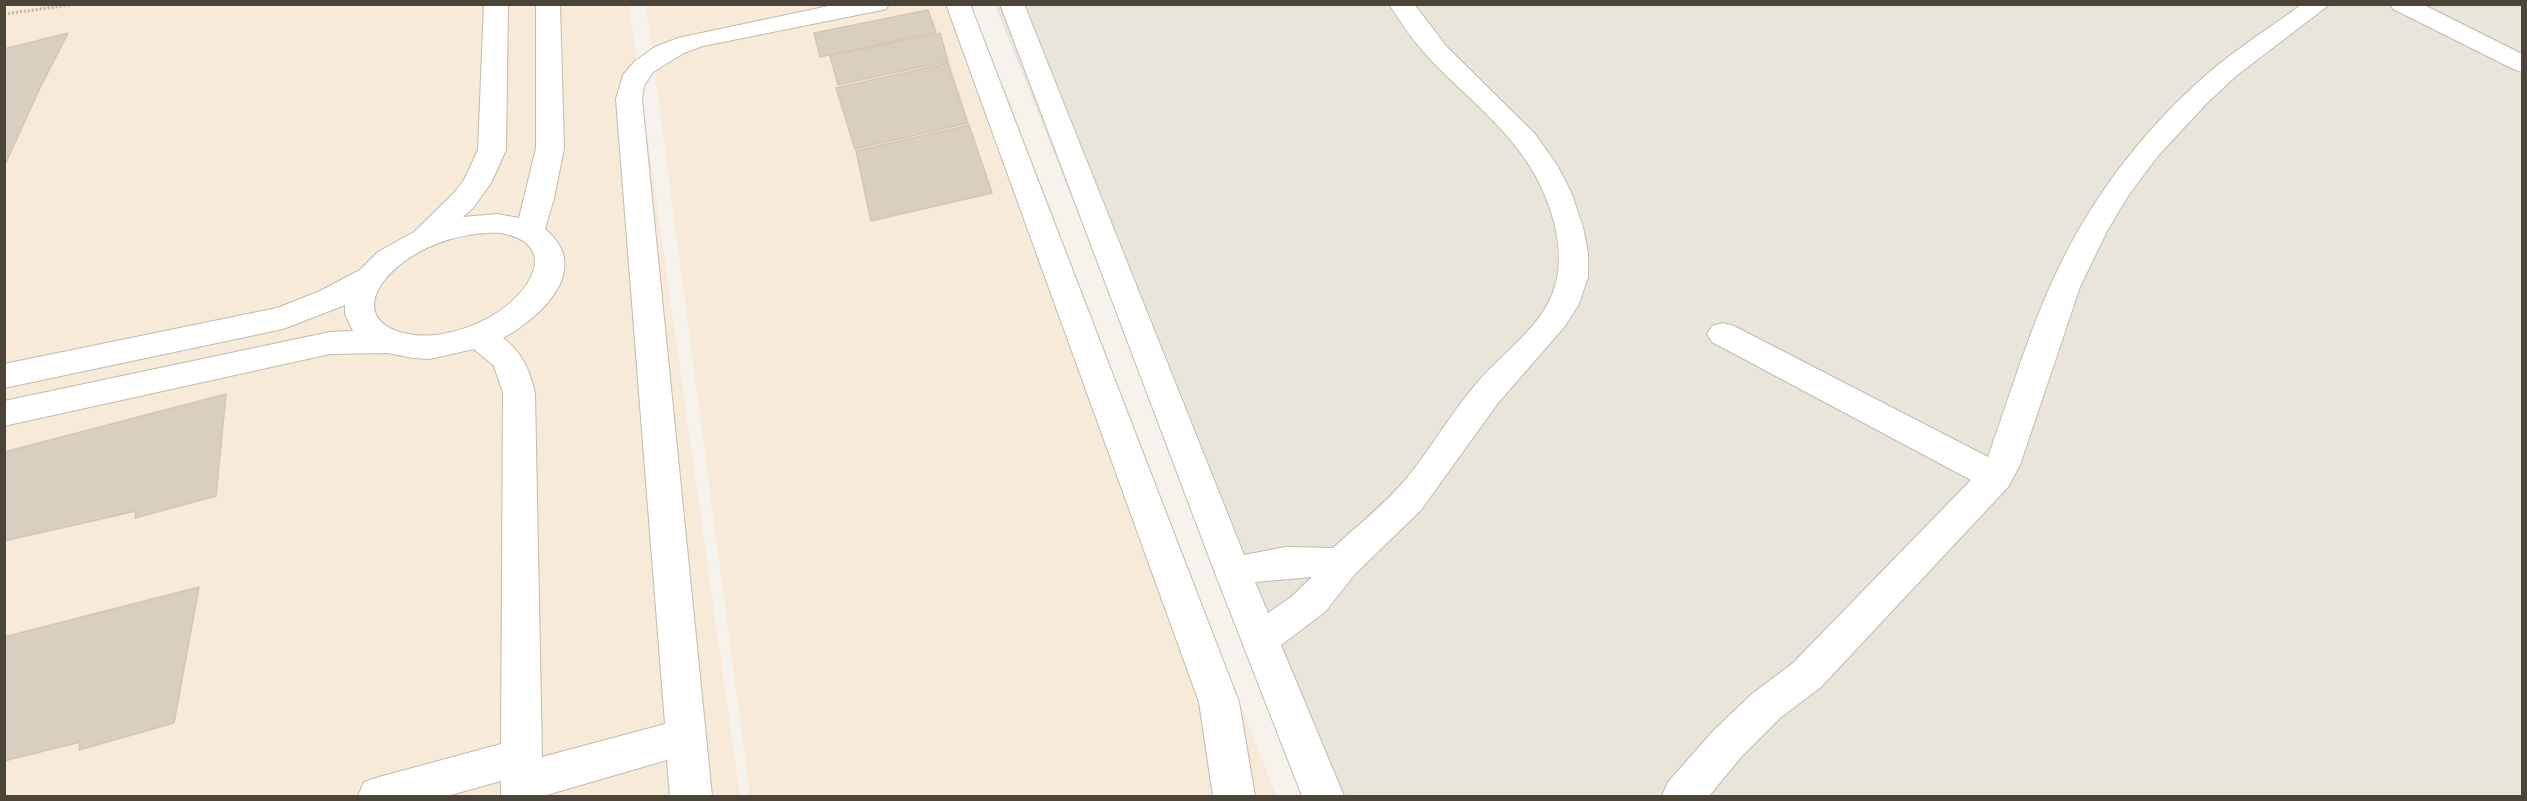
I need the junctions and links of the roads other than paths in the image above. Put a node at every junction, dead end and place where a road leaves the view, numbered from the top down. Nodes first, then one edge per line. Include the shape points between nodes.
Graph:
1 (496, 4) edge
2 (877, 4) edge
3 (958, 4) edge
4 (1012, 4) edge
5 (1401, 4) edge
6 (2318, 4) edge
7 (2402, 4) edge
8 (552, 8) edge
9 (2523, 64) edge
10 (530, 231) junction
11 (416, 242) junction
12 (370, 278) junction
13 (1723, 334) dead end
14 (476, 336) junction
15 (387, 342) junction
16 (4, 376) edge
17 (4, 414) edge
18 (1996, 477) junction
19 (1340, 564) junction
20 (1233, 573) junction
21 (1259, 638) junction
22 (685, 736) junction
23 (521, 778) edge
24 (379, 796) edge
25 (691, 796) edge
26 (1234, 796) edge
27 (1323, 796) edge
28 (1683, 796) edge

1 - 11 street via 494,134 487,165 463,201
2 - 22 street via 675,47 647,63 630,87
3 - 26 street via 1219,702
4 - 20 street
5 - 19 street via 1427,42 1508,123 1547,170 1567,222 1575,272 1563,304 1548,326 1459,428 1418,490
6 - 18 street via 2216,80 2161,135 2092,230 2065,288
7 - 9 street
8 - 10 street via 550,148
10 - 11 street via 507,224 477,224 446,230
10 - 14 street via 546,244 549,252 552,261 547,281 532,302 507,321
11 - 12 street via 389,259
12 - 15 street via 360,297 360,316 369,332
12 - 16 street via 283,318
13 - 18 street
14 - 15 street via 445,345 414,347
14 - 23 street via 508,357 519,393
15 - 17 street via 350,341 305,347
18 - 28 street via 1807,675 1728,742
19 - 20 street via 1286,561
19 - 21 street via 1307,606
20 - 21 street
21 - 27 street
22 - 23 street
22 - 25 street
23 - 24 street

